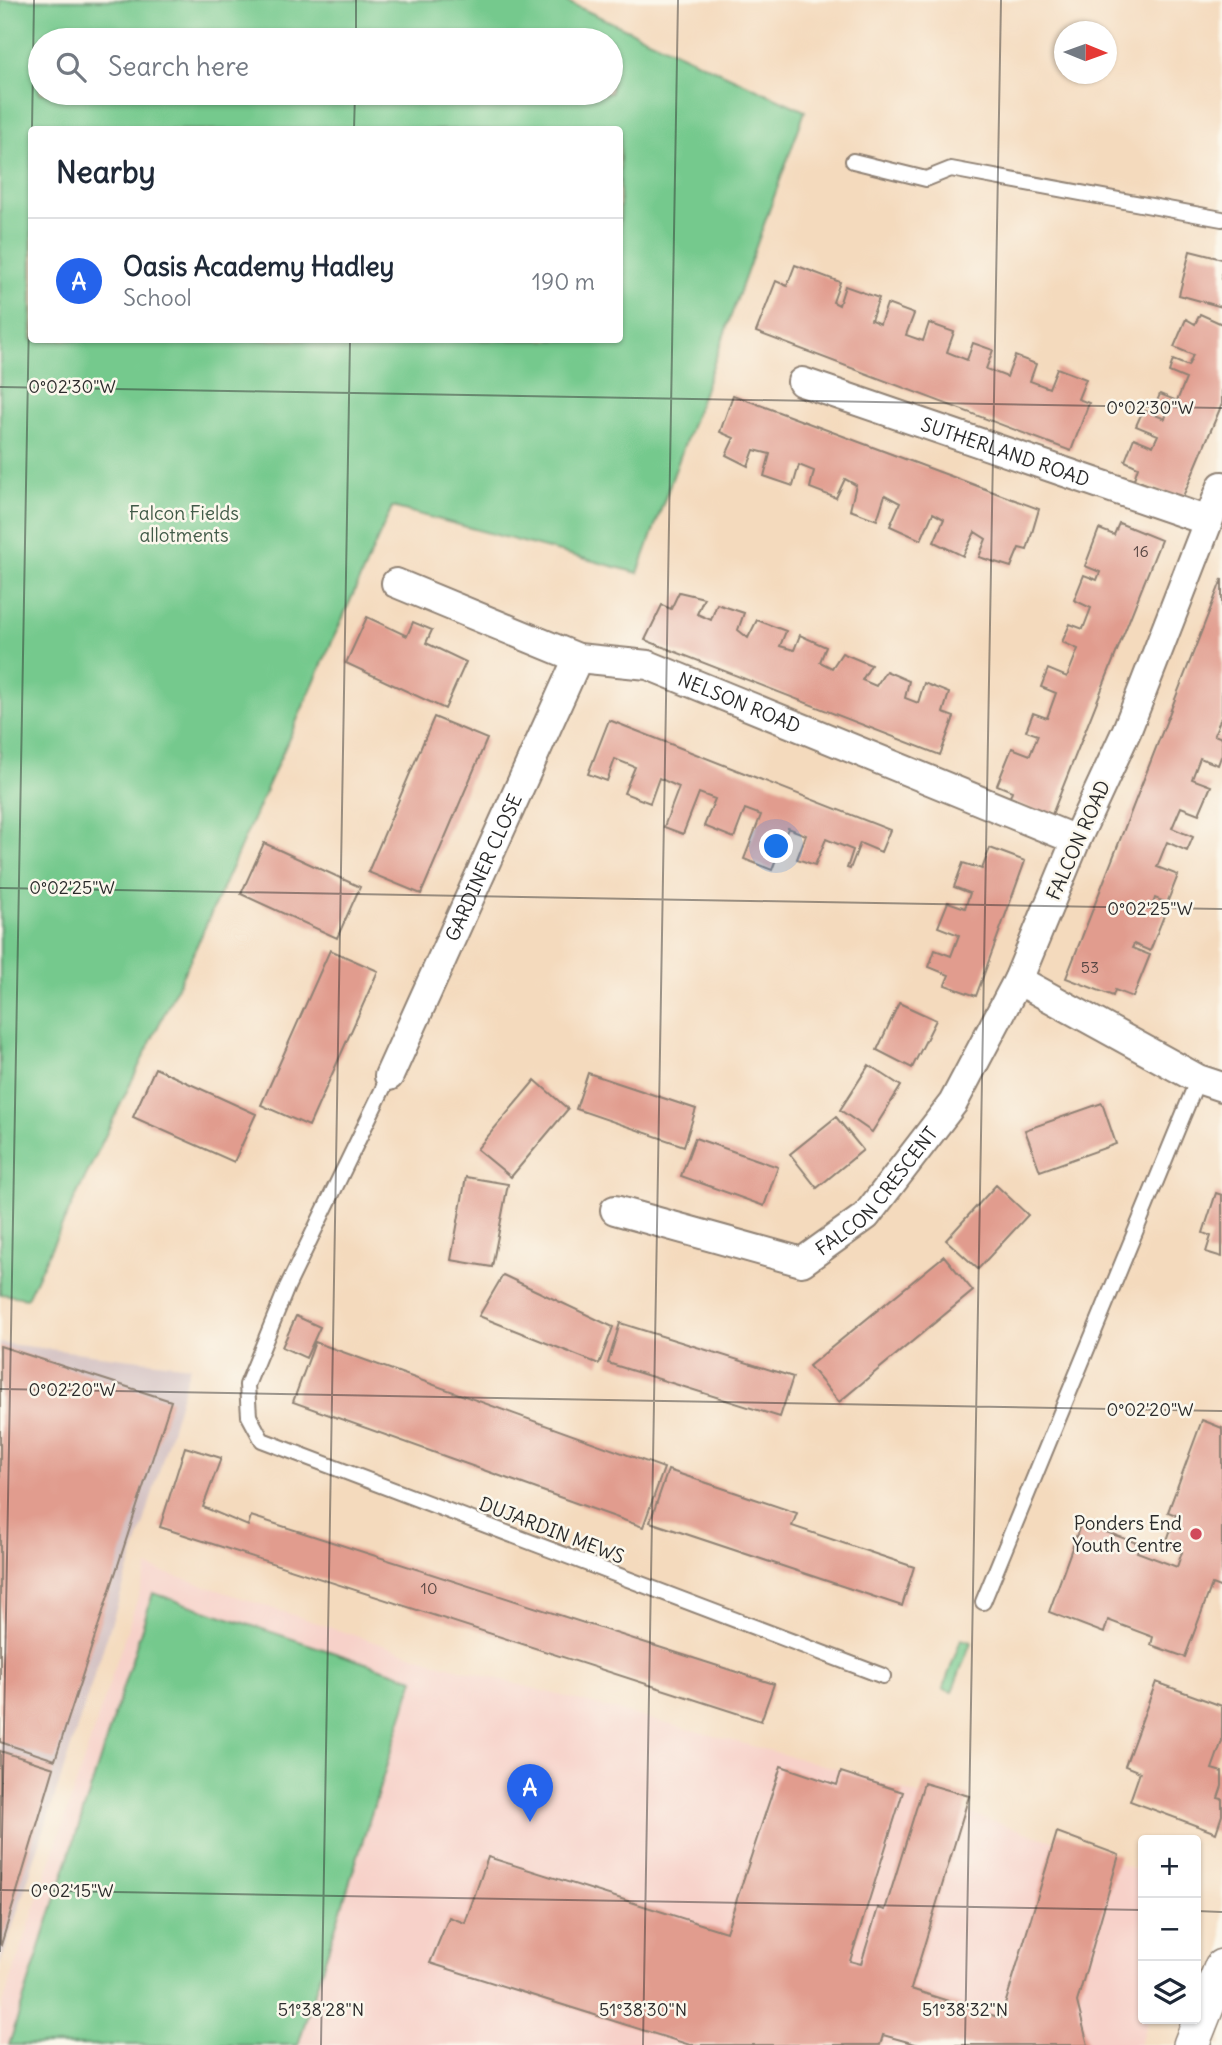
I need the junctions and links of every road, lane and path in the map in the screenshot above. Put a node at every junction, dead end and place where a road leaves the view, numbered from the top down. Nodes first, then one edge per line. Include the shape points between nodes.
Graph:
1 (853, 161) dead end
2 (1222, 219) edge
3 (802, 382) dead end
4 (1222, 485) edge
5 (1208, 521) junction
6 (396, 583) dead end
7 (578, 658) junction
8 (1076, 840) junction
9 (1018, 981) junction
10 (389, 1076) joint
11 (1210, 1083) edge
12 (615, 1210) dead end
13 (983, 1602) dead end
14 (883, 1676) dead end
15 (1222, 1966) edge
16 (1191, 2045) edge

1 - 2 lane via 926,179 951,169
3 - 5 street, SUTHERLAND ROAD
4 - 5 street, FALCON ROAD
5 - 8 street, FALCON ROAD via 1127,730
6 - 7 street, NELSON ROAD
7 - 8 street, NELSON ROAD via 648,665
7 - 10 street, GARDINER CLOSE
8 - 9 street, FALCON ROAD
9 - 11 street
9 - 12 street, FALCON CRESCENT via 953,1103 866,1216 802,1262
10 - 14 lane, DUJARDIN MEWS via 287,1287 247,1385 248,1416 262,1440
11 - 13 lane
15 - 16 street

